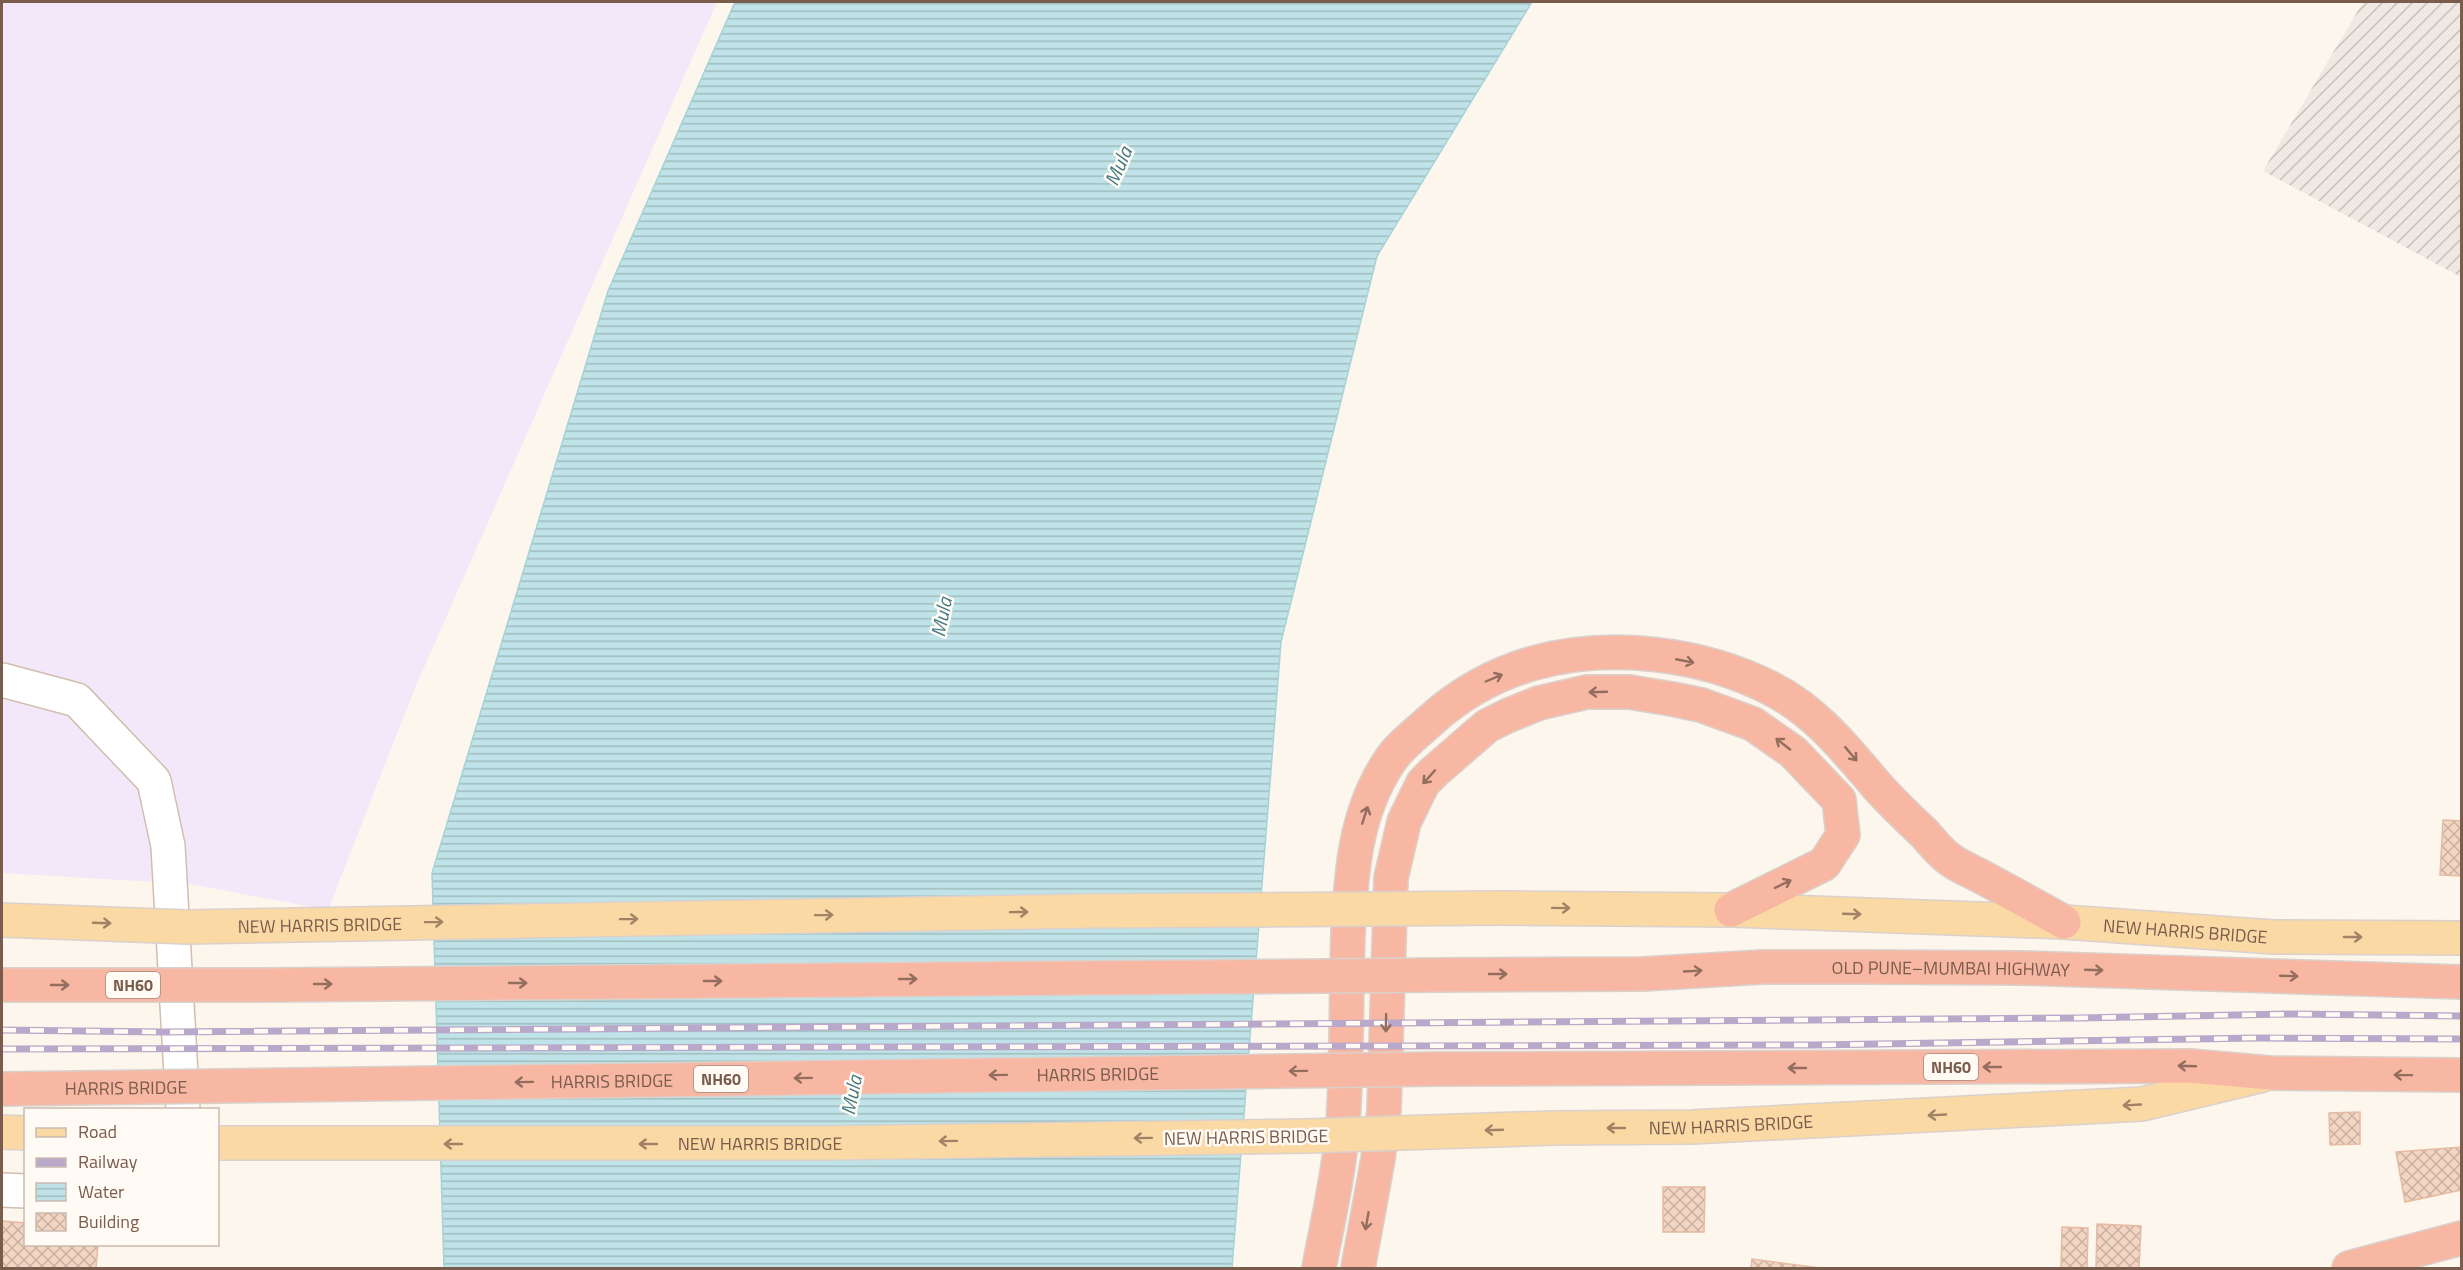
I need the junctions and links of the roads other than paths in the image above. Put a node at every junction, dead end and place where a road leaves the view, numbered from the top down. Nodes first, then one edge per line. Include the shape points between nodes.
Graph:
1 (2, 680) edge
2 (1731, 910) junction
3 (2, 920) edge
4 (2064, 921) junction
5 (2462, 938) edge
6 (2462, 982) edge
7 (2, 985) edge
8 (2270, 1073) junction
9 (2462, 1075) edge
10 (2, 1089) edge
11 (183, 1108) edge
12 (2, 1132) edge
13 (24, 1133) edge
14 (219, 1143) edge
15 (2, 1190) edge
16 (24, 1191) edge
17 (2462, 1238) edge
18 (1319, 1269) edge
19 (1358, 1269) edge
20 (2349, 1269) edge

1 - 11 street via 77,700 154,781 168,846
3 -> 2 main road, NEW HARRIS BRIDGE, bridge via 187,927 1077,911
2 -> 4 main road, NEW HARRIS BRIDGE
2 -> 19 highway via 1824,864 1843,835 1839,800 1792,752 1753,724 1672,699 1629,692 1587,692 1539,703 1487,726 1435,771 1423,783 1404,822 1391,878 1384,1110
4 -> 5 main road, NEW HARRIS BRIDGE via 2273,936
18 -> 4 highway via 1337,1173 1344,1108 1351,872 1357,839 1366,808 1390,759 1441,711 1490,679 1558,656 1606,651 1711,666 1771,688 1797,703 1826,728 1881,791 1949,859
7 -> 6 highway, OLD PUNE–MUMBAI HIGHWAY / NH60, bridge via 1643,974 1865,966
9 -> 8 highway, NH60
8 -> 10 highway, HARRIS BRIDGE / NH60, bridge via 2190,1066 1440,1069
8 -> 14 main road, NEW HARRIS BRIDGE, bridge via 2142,1104 1692,1127 827,1143
12 - 13 main road
15 - 16 street
17 - 20 highway

